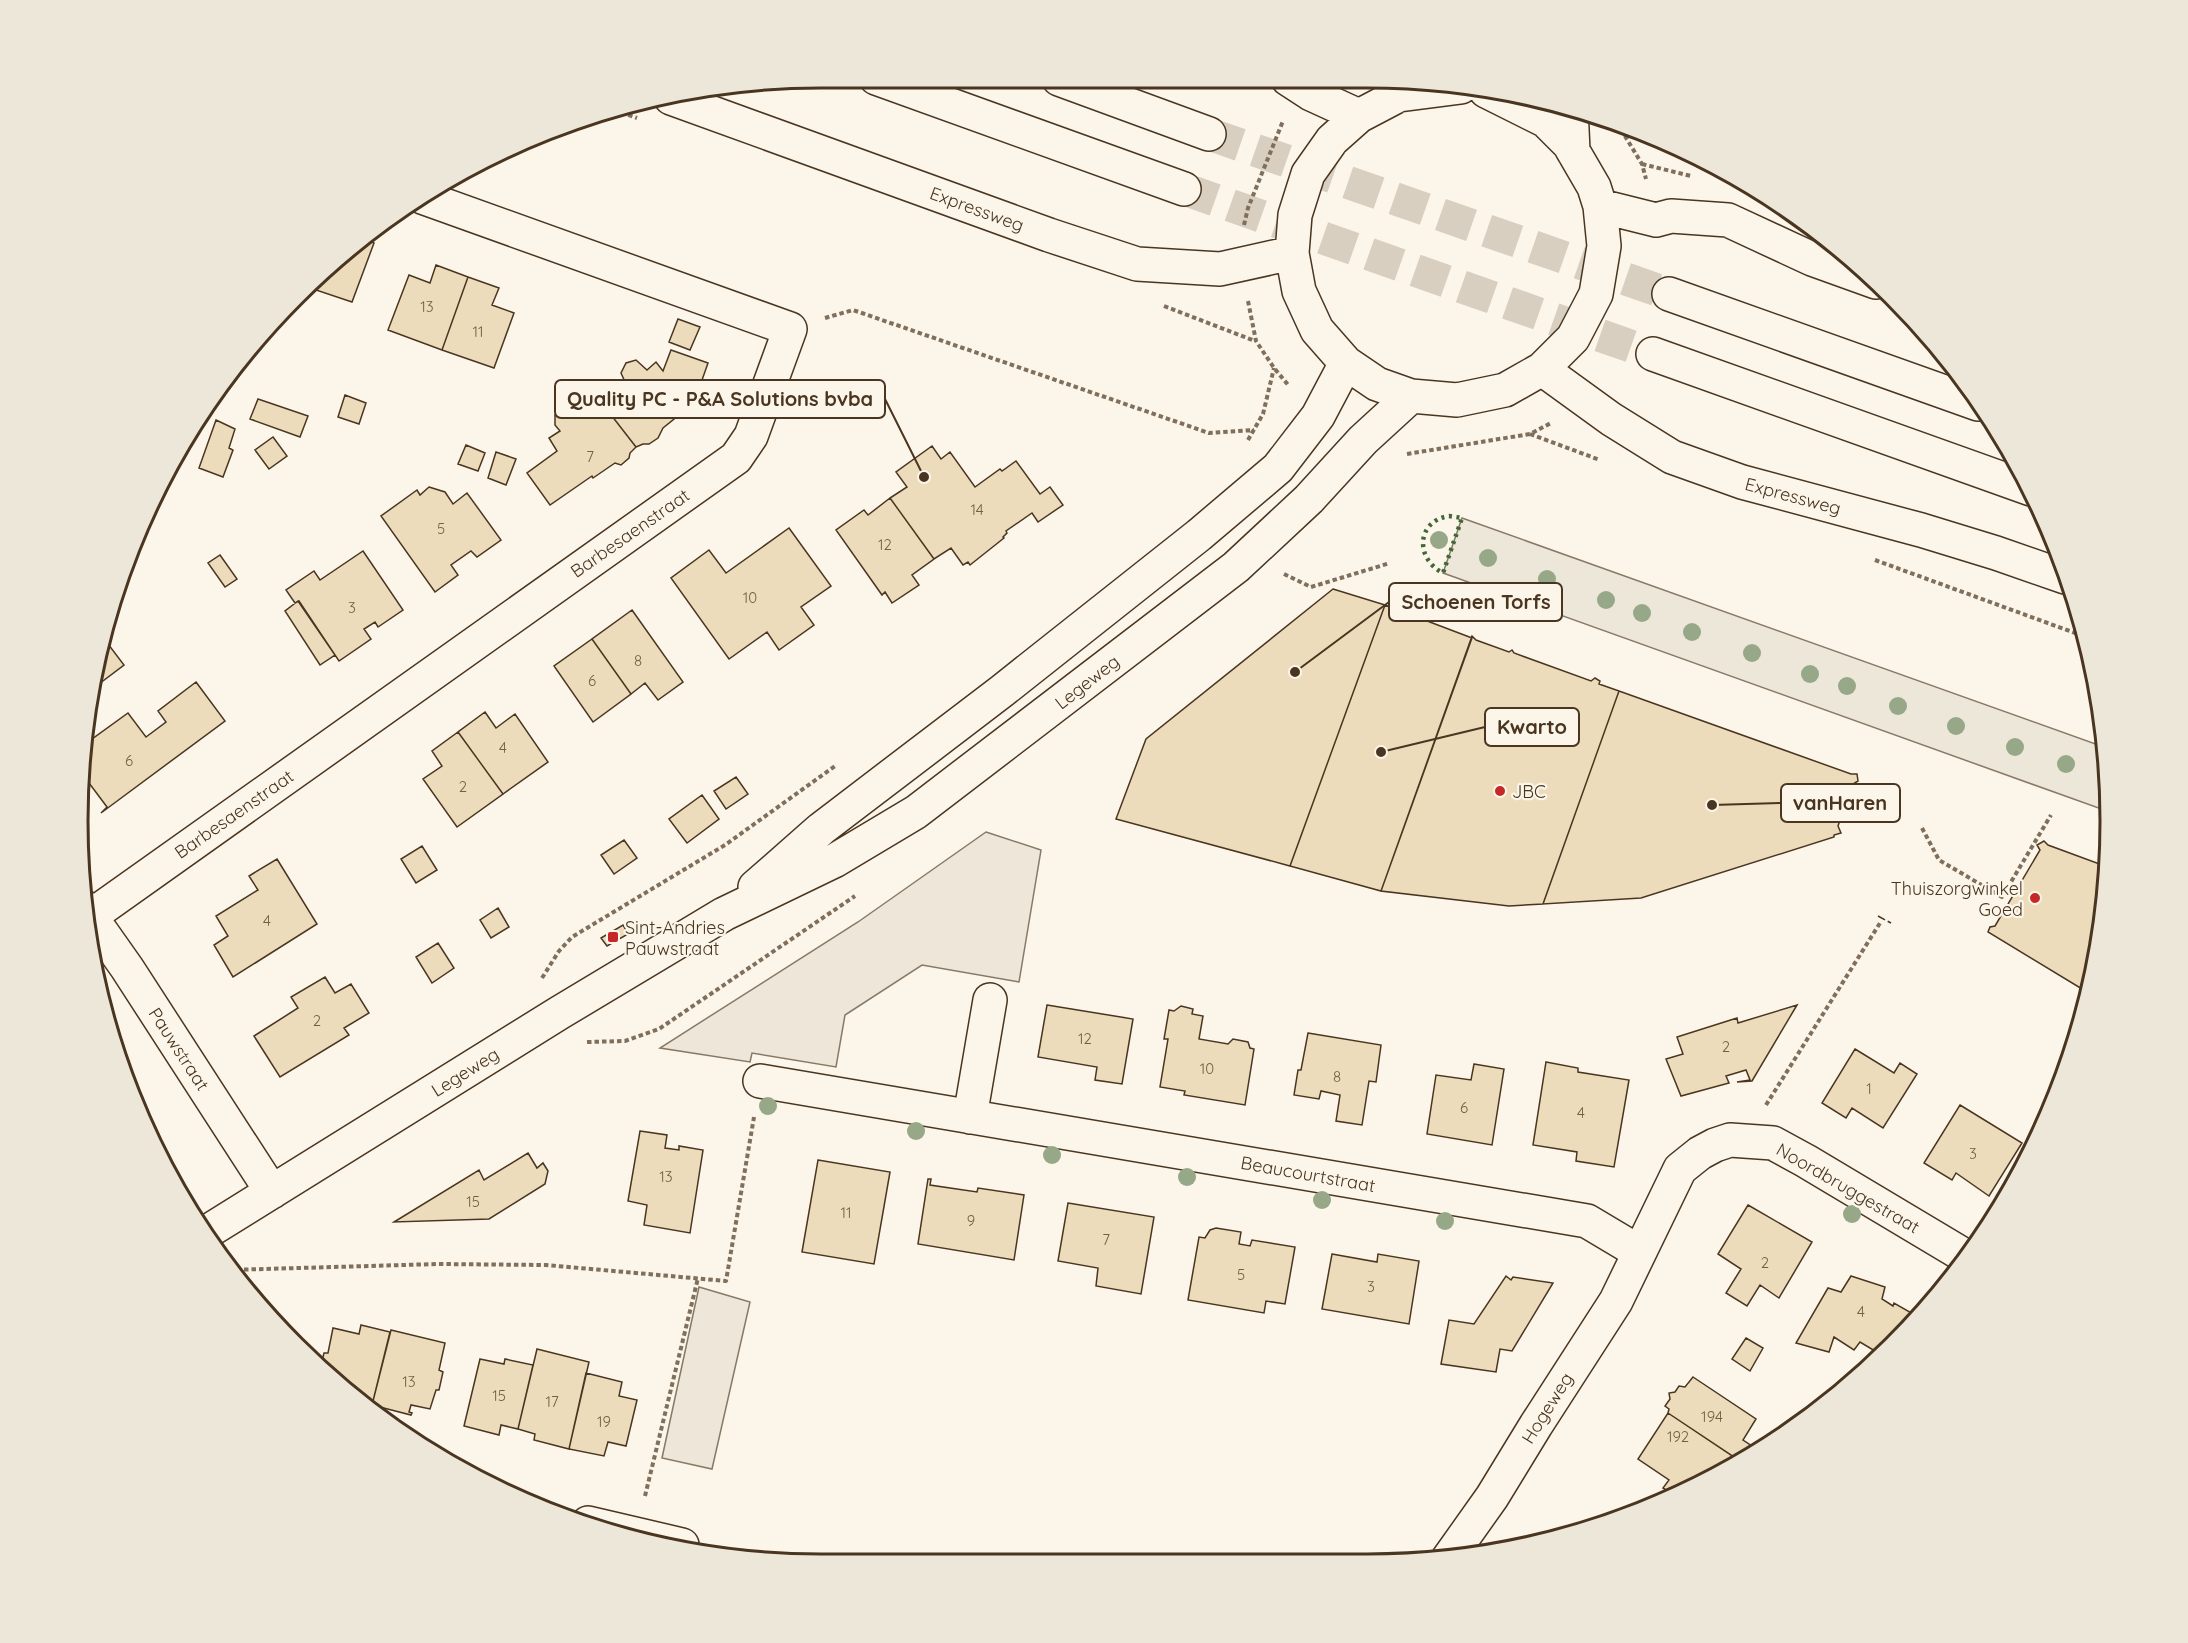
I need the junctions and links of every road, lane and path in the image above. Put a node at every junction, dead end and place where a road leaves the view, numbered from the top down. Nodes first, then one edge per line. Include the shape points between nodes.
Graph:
1 (904, 88) edge
2 (1084, 88) edge
3 (1302, 88) edge
4 (1430, 92) edge
5 (683, 102) edge
6 (1510, 103) edge
7 (1359, 116) junction
8 (1571, 118) edge
9 (1209, 134) tunnel mouth
10 (1625, 136) edge
11 (1573, 151) junction
12 (1642, 164) dead end
13 (1184, 189) tunnel mouth
14 (432, 201) edge
15 (1600, 206) junction
16 (1292, 253) junction
17 (1855, 275) edge
18 (1669, 294) tunnel mouth
19 (790, 329) junction
20 (1653, 354) tunnel mouth
21 (1346, 363) junction
22 (1274, 368) dead end
23 (1542, 369) junction
24 (1411, 396) junction
25 (1966, 400) edge
26 (1254, 430) junction
27 (1240, 447) dead end
28 (2017, 484) edge
29 (1390, 563) dead end
30 (1280, 572) dead end
31 (2056, 574) edge
32 (840, 763) dead end
33 (2051, 815) dead end
34 (1922, 828) dead end
35 (94, 907) edge
36 (724, 914) junction
37 (96, 923) edge
38 (1880, 923) dead end
39 (539, 982) dead end
40 (990, 1000) dead end
41 (760, 1081) joint
42 (970, 1117) junction
43 (1743, 1141) junction
44 (272, 1192) junction
45 (212, 1229) edge
46 (1639, 1252) junction
47 (1959, 1252) edge
48 (241, 1270) edge
49 (698, 1278) junction
50 (637, 1531) edge
51 (1455, 1549) edge

1 - 13 main road
2 - 9 main road
3 - 7 main road
4 - 7 main road via 1400,96
5 - 16 main road, Expressweg via 1137,264 1220,269
6 - 11 main road via 1546,121
7 - 16 main road via 1332,140 1308,174 1295,215
8 - 11 main road
10 - 12 path
11 - 15 main road
14 - 19 main road
15 - 17 main road via 1656,220 1671,216 1728,220 1812,260
15 - 23 main road via 1604,246 1596,294 1573,338
16 - 21 main road via 1299,291 1317,330
18 - 25 main road
19 - 26 path via 853,310 1209,433
19 - 35 main road, Barbesaenstraat via 751,436 736,458
20 - 28 main road
21 - 24 main road via 1377,384
21 - 36 main road, Legeweg via 1318,416 1278,468 1002,691 821,829
22 - 26 path via 1263,414
23 - 24 main road via 1505,390 1457,400
23 - 31 main road, Expressweg via 1672,457 1742,482 1921,530
24 - 36 main road, Legeweg via 1236,567 916,812 834,861
26 - 27 path
29 - 30 path via 1311,587
32 - 39 path via 725,845 572,937
33 - 34 path via 2002,897 1939,860
36 - 44 main road, Legeweg
37 - 44 main road, Pauwstraat
38 - 43 path
40 - 42 main road
41 - 42 main road, Beaucourtstraat
41 - 49 path via 726,1281
42 - 46 main road, Beaucourtstraat via 1587,1221
43 - 46 main road, Noordbruggestraat via 1715,1145 1680,1169
43 - 47 main road, Noordbruggestraat via 1773,1143
44 - 45 main road, Legeweg
46 - 51 main road, Hogeweg via 1616,1301
48 - 49 path via 546,1265
49 - 50 path

